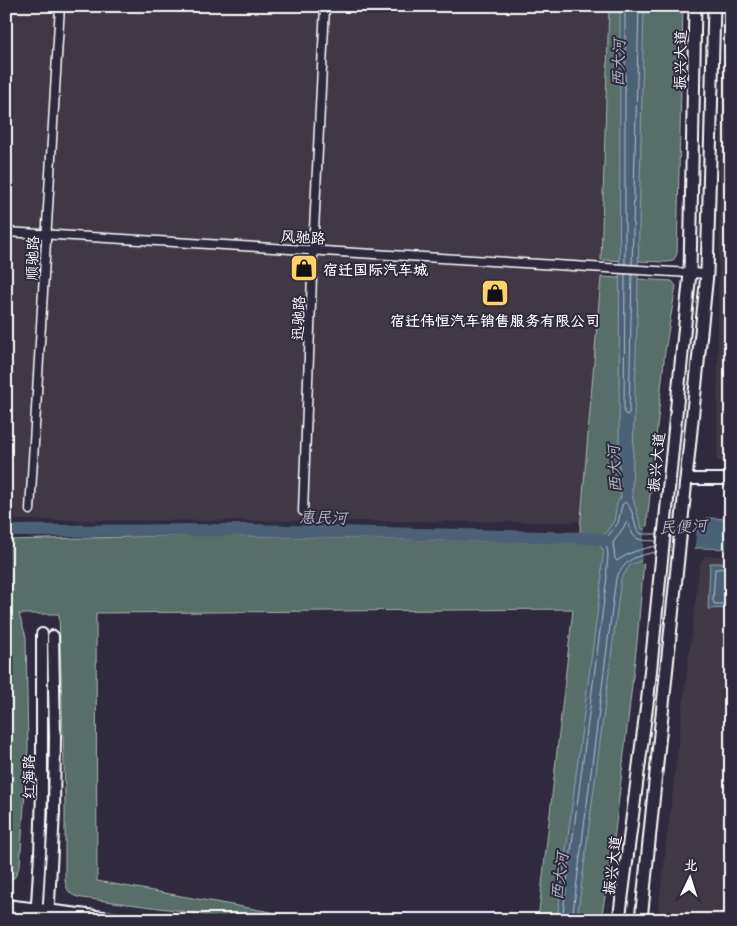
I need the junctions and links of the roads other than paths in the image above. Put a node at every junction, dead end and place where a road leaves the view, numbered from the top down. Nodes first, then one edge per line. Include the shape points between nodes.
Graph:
1 (60, 6) edge
2 (325, 6) edge
3 (695, 6) edge
4 (714, 6) edge
5 (6, 232) edge
6 (46, 234) junction
7 (313, 251) junction
8 (690, 273) junction
9 (707, 274) junction
10 (687, 478) junction
11 (731, 479) edge
12 (30, 510) dead end
13 (303, 511) dead end
14 (42, 634) dead end
15 (53, 636) dead end
16 (6, 905) edge
17 (6, 913) edge
18 (36, 915) edge
19 (49, 916) edge
20 (62, 920) edge
21 (128, 920) edge
22 (619, 920) edge
23 (641, 920) edge

1 - 6 street, 顺驰路
2 - 7 street, 迅驰路
3 - 8 main road, 振兴大道
4 - 9 main road
5 - 6 street, 风驰路
6 - 7 street, 风驰路
6 - 12 street, 顺驰路
7 - 8 street, 风驰路
7 - 13 street, 迅驰路
8 - 9 street, 风驰路
8 - 22 main road, 振兴大道 via 648,696
9 - 10 main road
10 - 11 street
10 - 23 main road
14 - 18 street, 红海路 via 42,792
15 - 19 street, 红海路 via 54,813
16 - 18 street
17 - 18 street
18 - 19 street
19 - 20 street
19 - 21 street

